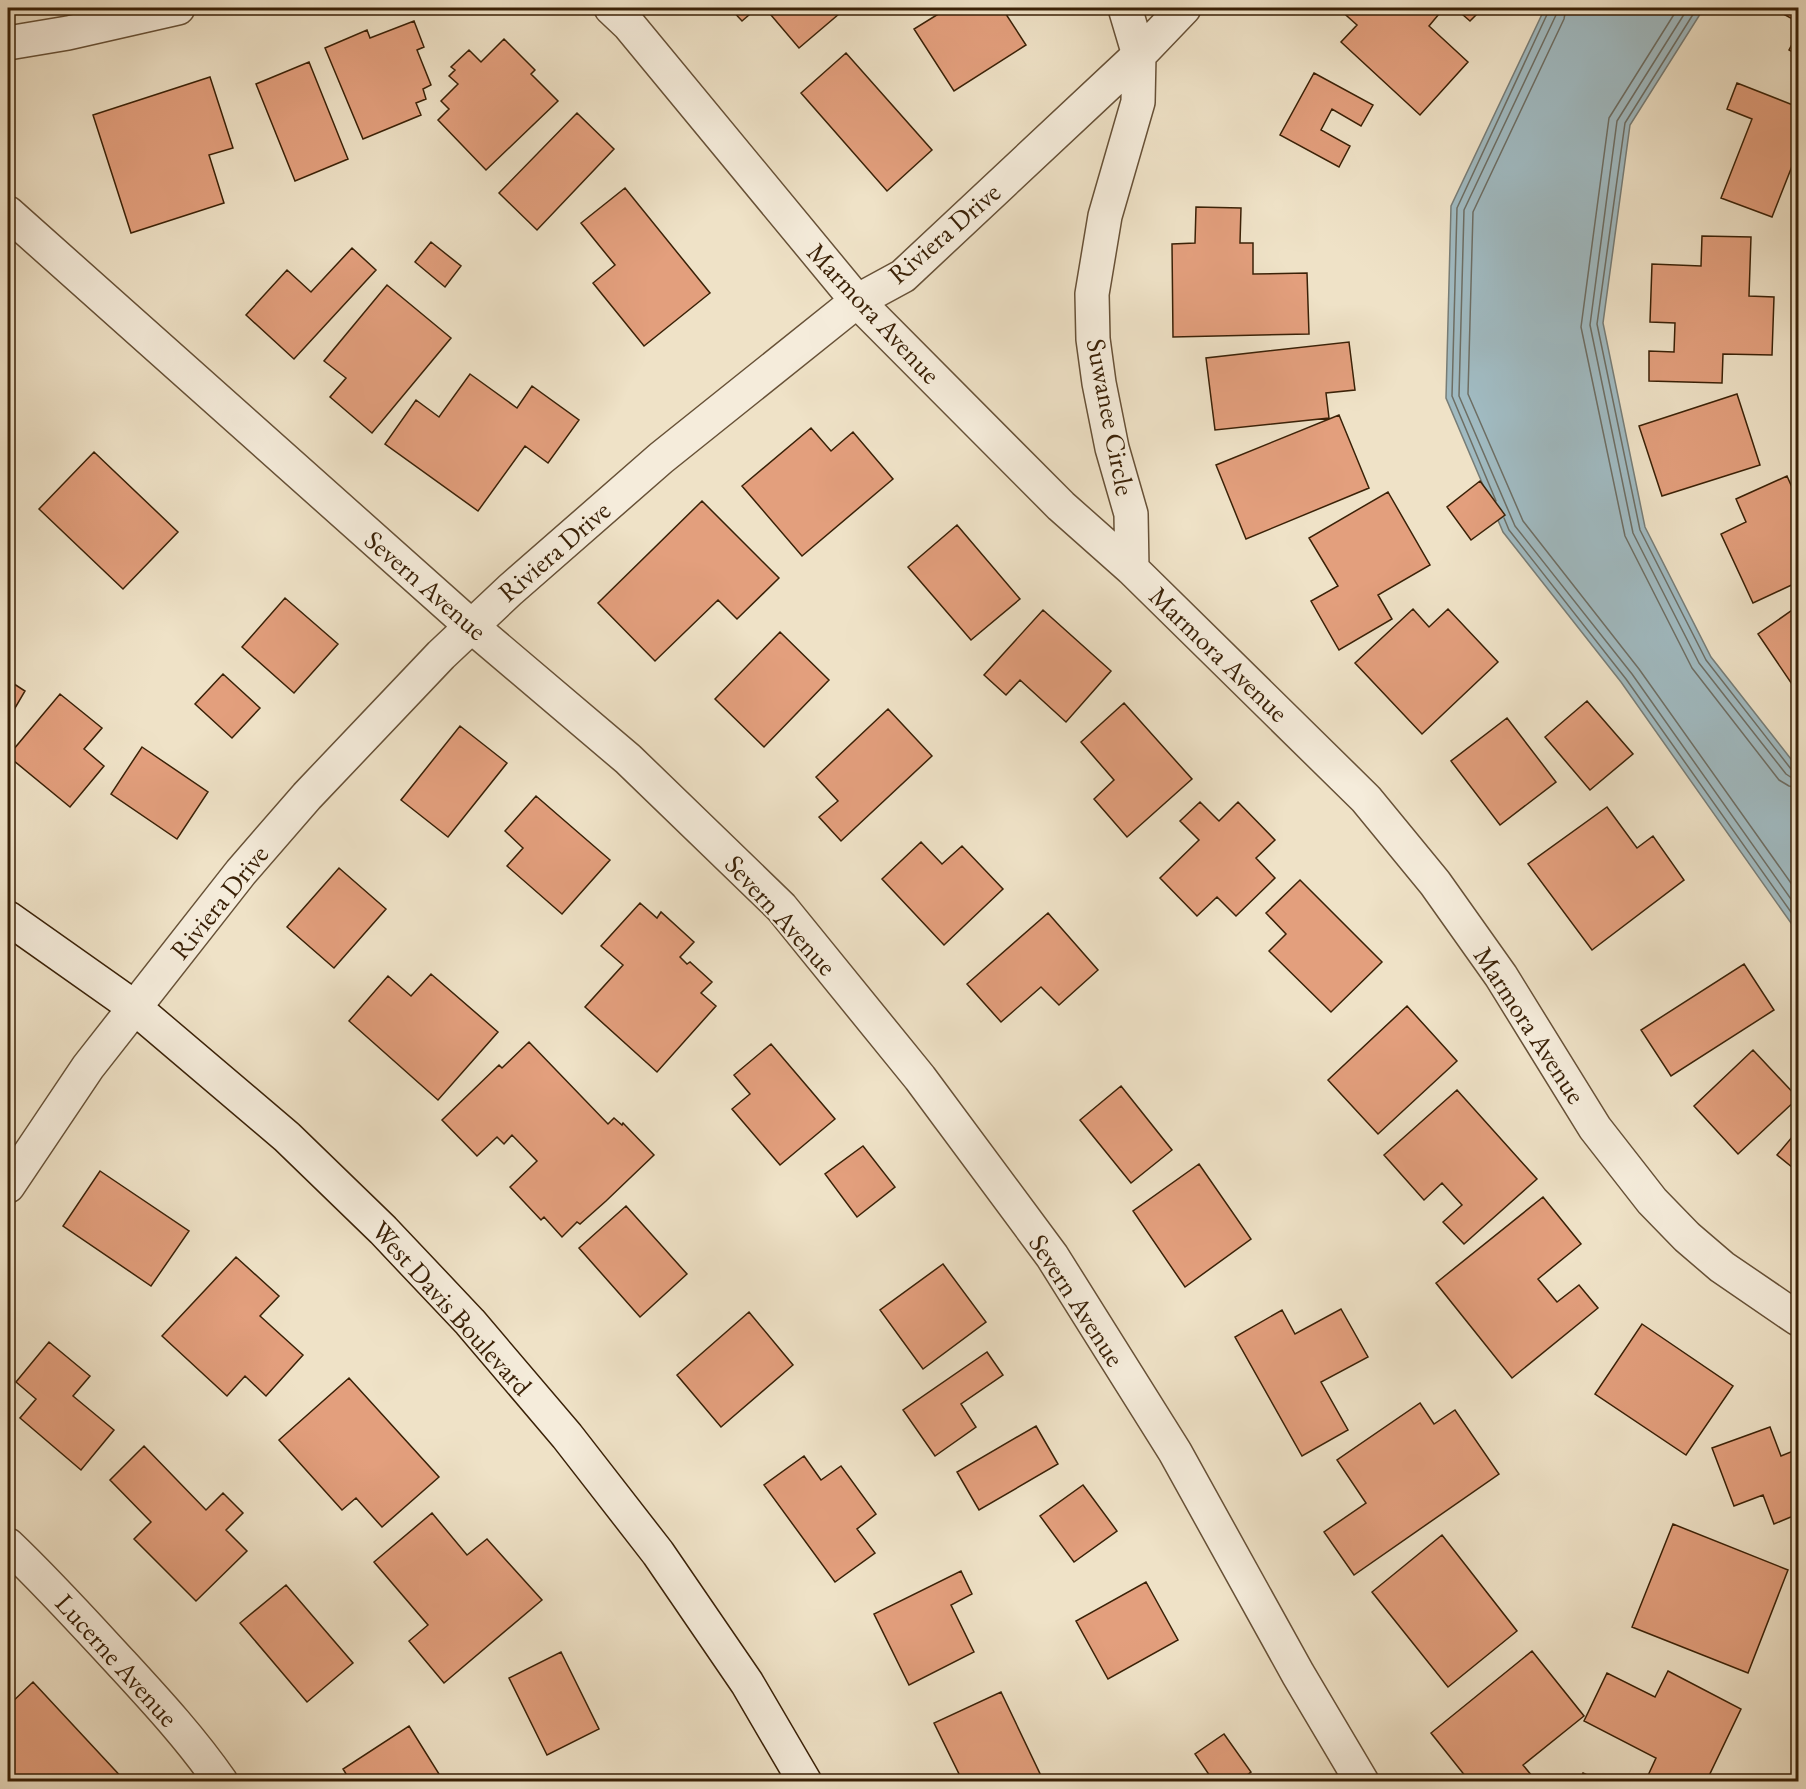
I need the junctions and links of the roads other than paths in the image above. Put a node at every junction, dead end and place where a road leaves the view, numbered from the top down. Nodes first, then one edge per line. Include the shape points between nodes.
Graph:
1 (178, 8) edge
2 (611, 8) edge
3 (1125, 8) edge
4 (1184, 8) edge
5 (8, 43) edge
6 (1139, 55) junction
7 (8, 213) edge
8 (857, 301) junction
9 (1132, 569) junction
10 (470, 625) junction
11 (8, 918) edge
12 (134, 1007) junction
13 (8, 1186) edge
14 (1798, 1319) edge
15 (8, 1545) edge
16 (221, 1782) edge
17 (805, 1782) edge
18 (1362, 1782) edge

1 - 5 street
2 - 8 street, Marmora Avenue
3 - 6 street, Suwanee Circle
4 - 6 street
6 - 8 street, Riviera Drive via 903,276
6 - 9 street, Suwanee Circle via 1138,102 1106,216 1092,294 1099,383 1131,514
7 - 10 street, Severn Avenue
8 - 9 street, Marmora Avenue via 1061,506
8 - 10 street, Riviera Drive via 661,458
9 - 14 street, Marmora Avenue via 1366,799 1435,883 1501,976 1595,1128 1652,1201 1722,1267
10 - 12 street, Riviera Drive via 241,872
10 - 18 street, Severn Avenue via 628,759 781,907 920,1078 1058,1266 1175,1452
11 - 12 street, West Davis Boulevard
12 - 13 street, Riviera Drive via 88,1067
12 - 17 street, West Davis Boulevard via 287,1137 470,1322 567,1436 658,1553 747,1683
15 - 16 street, Lucerne Avenue via 135,1678 201,1753

